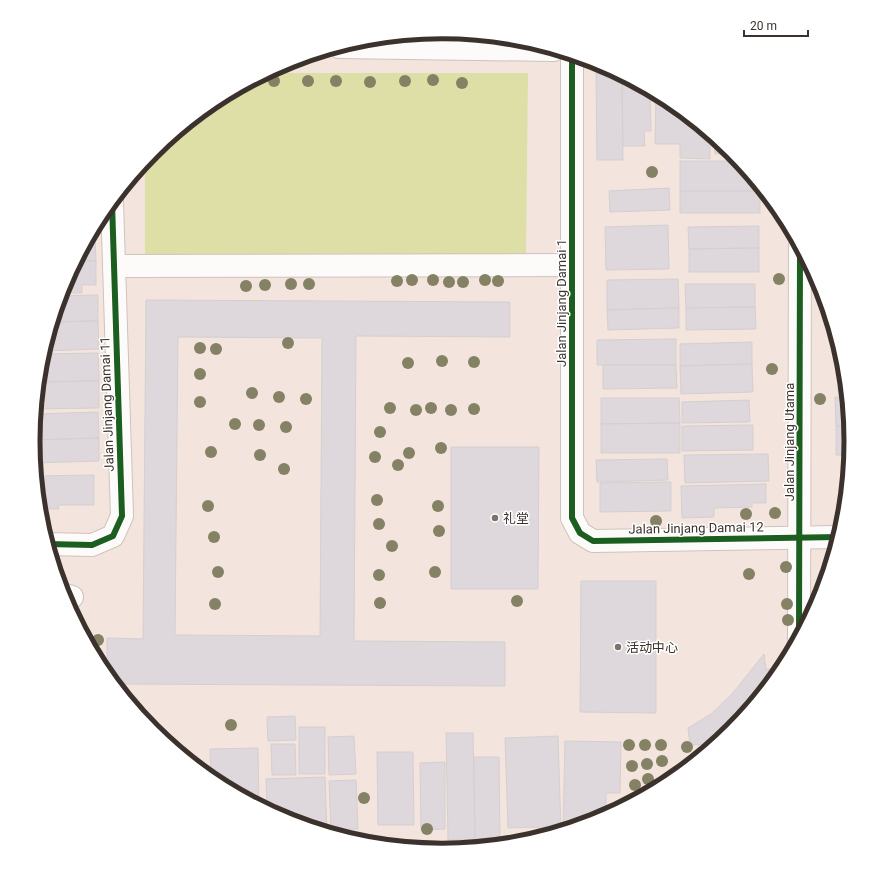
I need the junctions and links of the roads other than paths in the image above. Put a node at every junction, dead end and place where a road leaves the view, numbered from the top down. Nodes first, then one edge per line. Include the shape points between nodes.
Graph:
1 (362, 47) edge
2 (532, 50) edge
3 (572, 60) edge
4 (112, 211) edge
5 (800, 257) edge
6 (572, 265) junction
7 (114, 266) junction
8 (800, 537) junction
9 (833, 537) edge
10 (593, 540) joint
11 (53, 544) edge
12 (799, 627) edge

1 - 2 street
3 - 6 street, Jalan Jinjang Damai 1
4 - 7 street, Jalan Jinjang Damai 11
5 - 8 street, Jalan Jinjang Utama
6 - 7 street
6 - 10 street, Jalan Jinjang Damai 1 via 572,518 580,533
7 - 11 street, Jalan Jinjang Damai 11 via 122,516 113,536 92,545
8 - 9 street, Jalan Jinjang Damai 12
8 - 10 street, Jalan Jinjang Damai 12
8 - 12 street, Jalan Jinjang Utama

